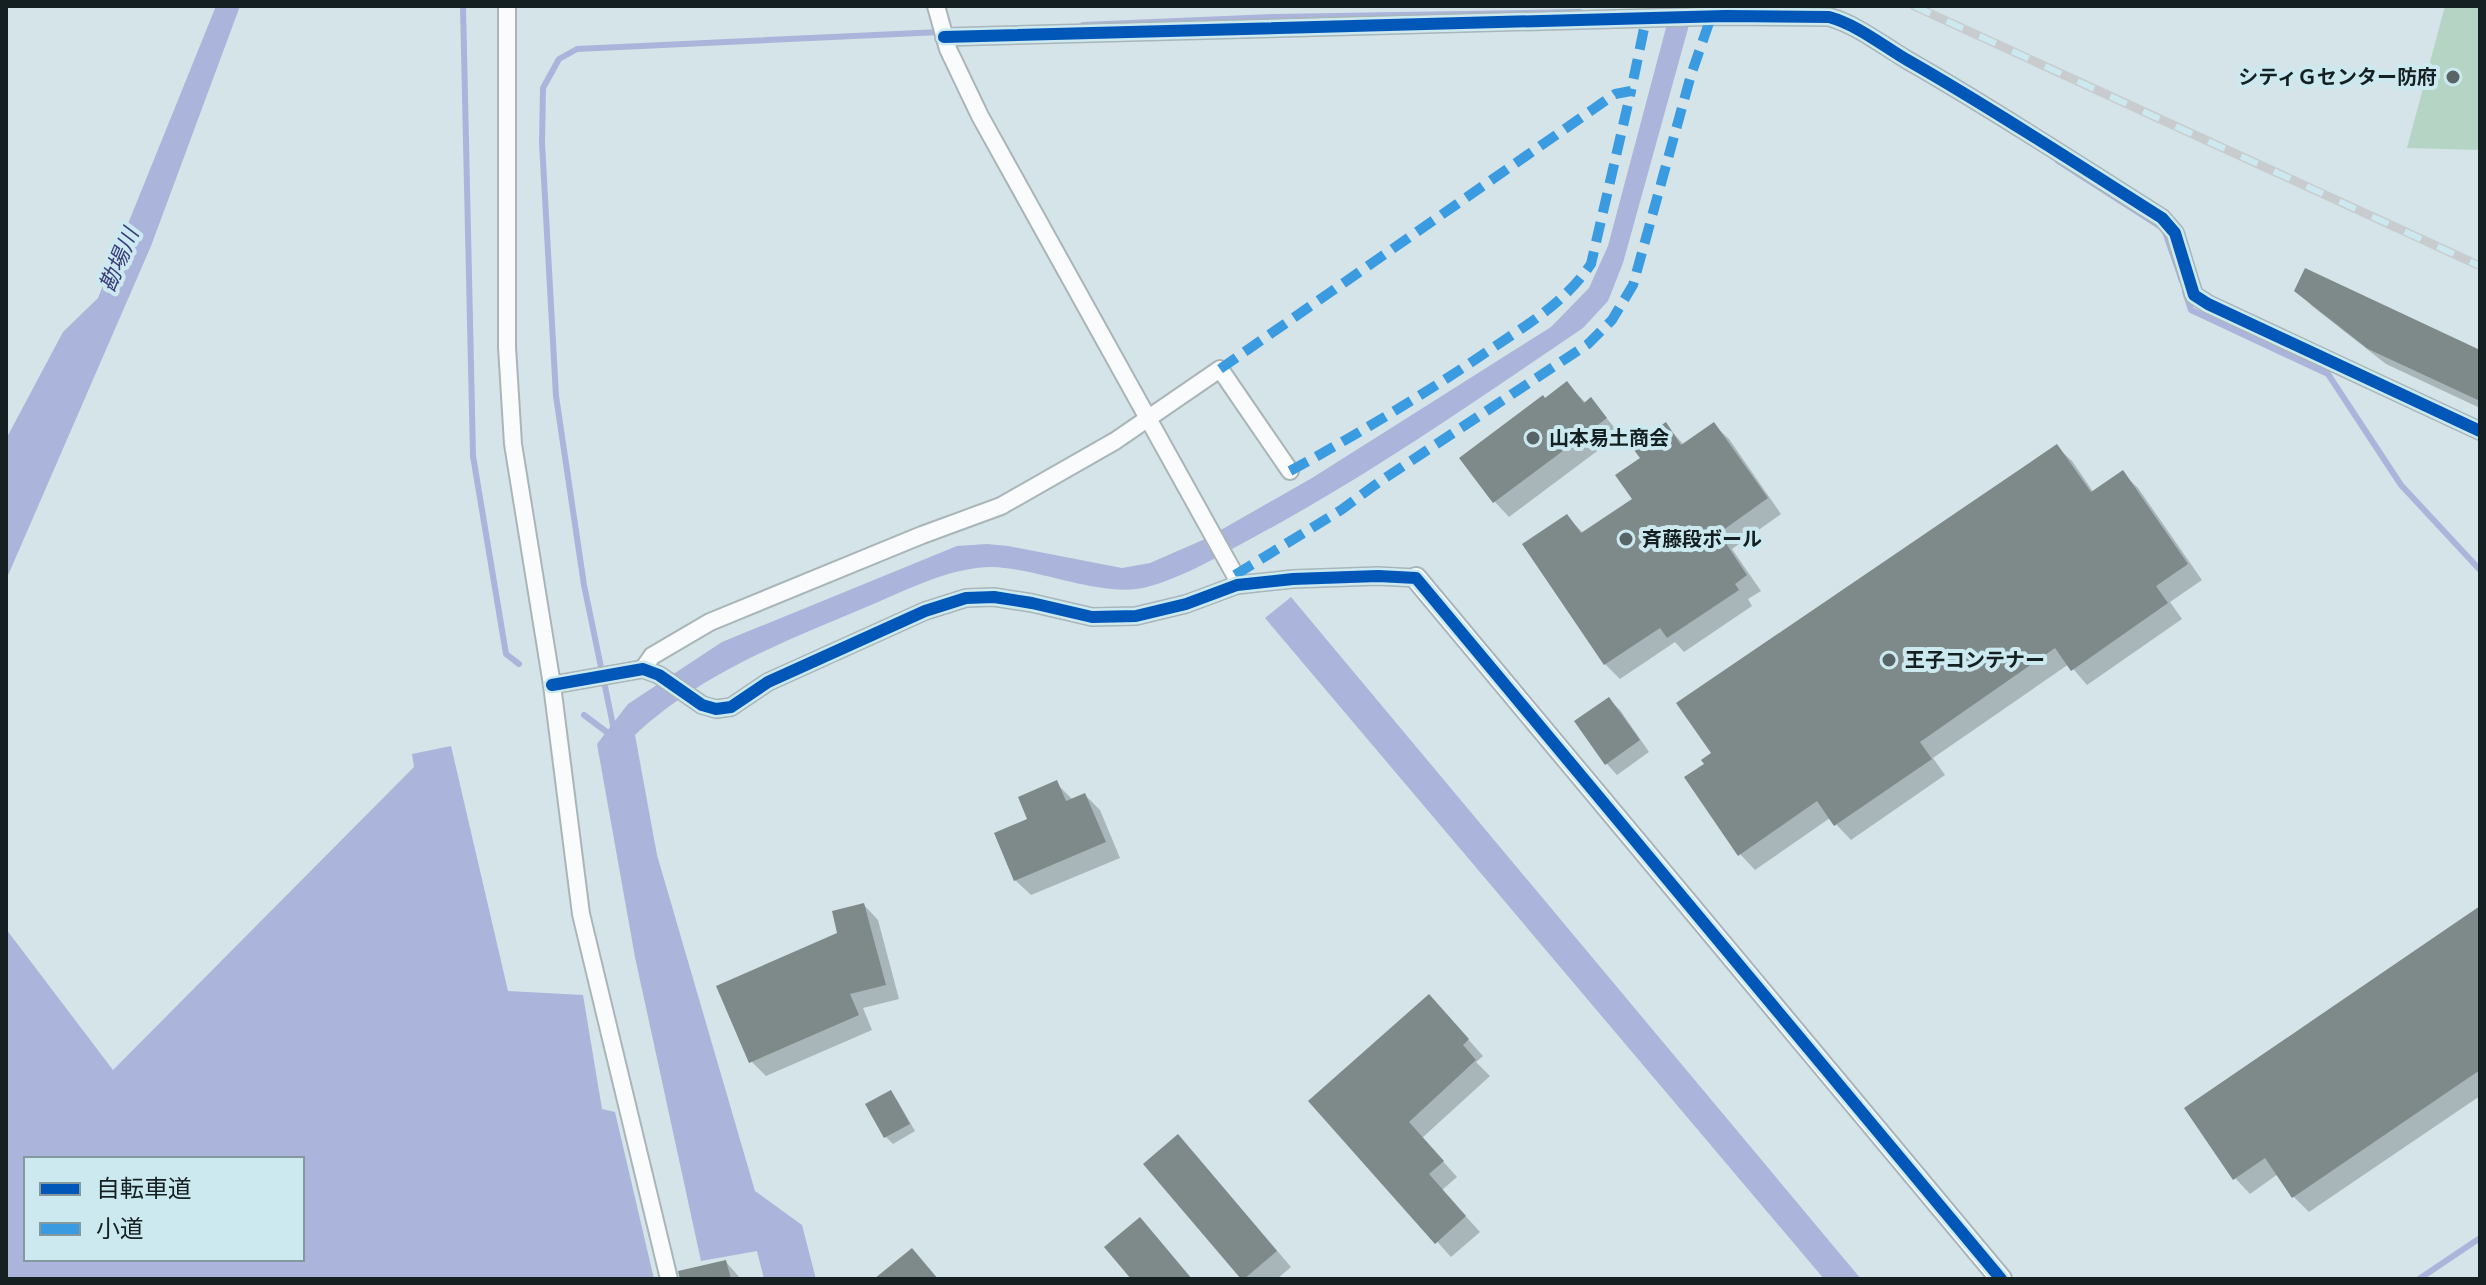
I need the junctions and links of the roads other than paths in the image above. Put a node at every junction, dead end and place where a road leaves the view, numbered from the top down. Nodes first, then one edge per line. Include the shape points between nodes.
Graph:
1 (507, 6) edge
2 (936, 6) edge
3 (944, 37) junction
4 (1149, 416) junction
5 (2480, 431) edge
6 (1290, 471) dead end
7 (1416, 578) joint
8 (1237, 585) junction
9 (651, 672) junction
10 (552, 685) junction
11 (669, 1279) edge
12 (2001, 1279) edge

1 - 10 street via 507,347 513,444
2 - 3 street
3 - 4 street via 980,116
3 - 5 street via 1702,17 1842,20 2162,218 2175,233 2194,295
4 - 6 street via 1220,369
4 - 8 street
4 - 9 street via 1001,506 710,622 652,656
7 - 8 street
7 - 12 street
8 - 9 street via 1136,616 1092,617 994,597 966,598 925,611 768,682 731,707 702,705
9 - 10 street via 624,671
10 - 11 street via 581,914

